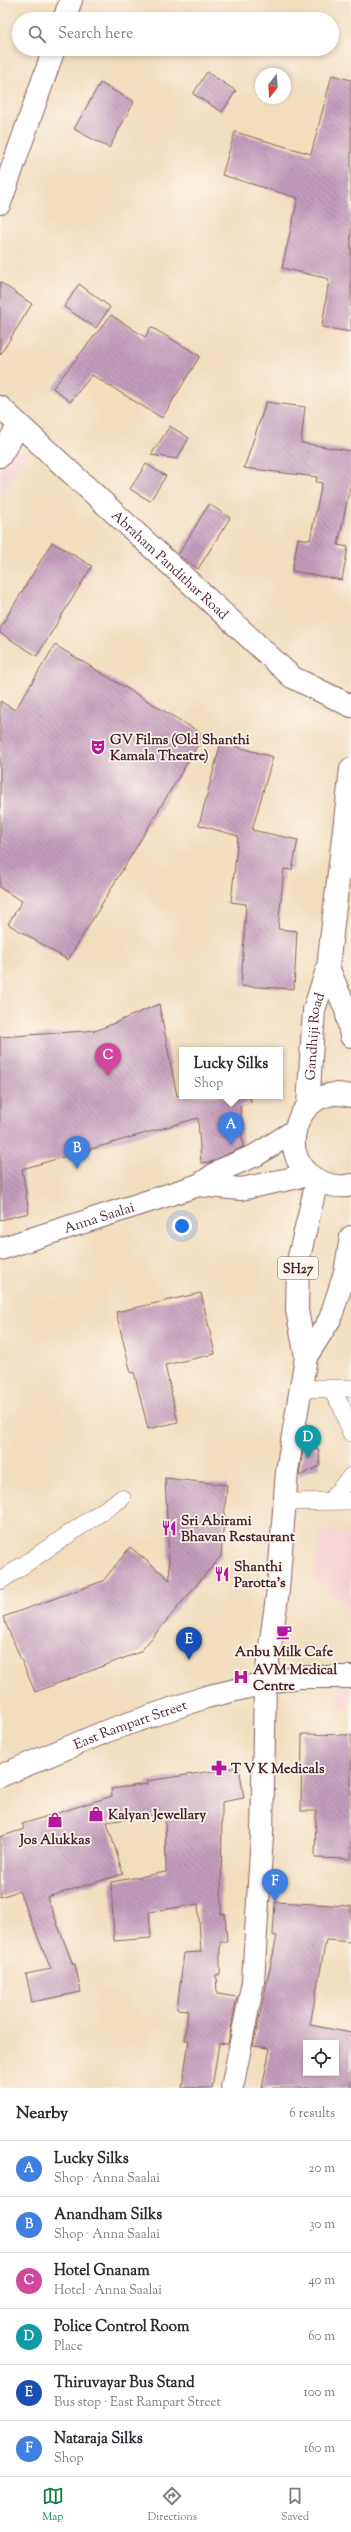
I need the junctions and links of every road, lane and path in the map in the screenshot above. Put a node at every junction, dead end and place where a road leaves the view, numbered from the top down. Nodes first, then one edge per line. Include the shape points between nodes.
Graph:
1 (71, 0) edge
2 (67, 12) edge
3 (52, 56) edge
4 (0, 203) edge
5 (0, 407) edge
6 (19, 425) junction
7 (0, 456) edge
8 (351, 706) edge
9 (351, 769) edge
10 (328, 967) junction
11 (351, 1036) edge
12 (351, 1096) edge
13 (308, 1106) junction
14 (294, 1131) junction
15 (313, 1178) junction
16 (199, 1185) junction
17 (351, 1185) edge
18 (351, 1237) edge
19 (0, 1249) edge
20 (306, 1357) junction
21 (351, 1388) edge
22 (300, 1389) junction
23 (331, 1390) junction
24 (351, 1432) edge
25 (351, 1476) edge
26 (122, 1498) dead end
27 (330, 1501) junction
28 (351, 1501) edge
29 (284, 1502) junction
30 (0, 1581) edge
31 (351, 1677) edge
32 (265, 1683) junction
33 (0, 1776) edge
34 (232, 2088) edge

1 - 2 main road
3 - 4 main road
5 - 6 main road, Abraham Pandithar Road
6 - 7 main road
6 - 8 main road, Abraham Pandithar Road via 292,677
9 - 10 main road, Gandhiji Road
10 - 11 main road, Gandhiji Road via 346,1010
10 - 13 main road, Gandhiji Road via 314,1010
12 - 13 main road via 334,1094 320,1098
13 - 14 main road
14 - 15 main road via 295,1155
14 - 16 main road, Anna Saalai via 256,1155 221,1170
15 - 16 main road, Anna Saalai via 241,1189
15 - 17 main road via 331,1186
15 - 20 main road, SH27 via 298,1261 296,1310
16 - 19 main road, Anna Saalai
18 - 20 main road, SH27 via 345,1273 330,1319
20 - 22 main road, SH27
21 - 23 lane
22 - 23 lane
22 - 29 main road, SH27 via 286,1471
23 - 24 lane via 342,1407
25 - 27 lane
26 - 30 lane
27 - 28 lane
27 - 29 lane
29 - 32 main road, SH27 via 278,1590
31 - 32 main road, East Rampart Street via 300,1676
32 - 33 main road, East Rampart Street via 206,1697 107,1731
32 - 34 main road, SH27 via 262,1835 253,1982

